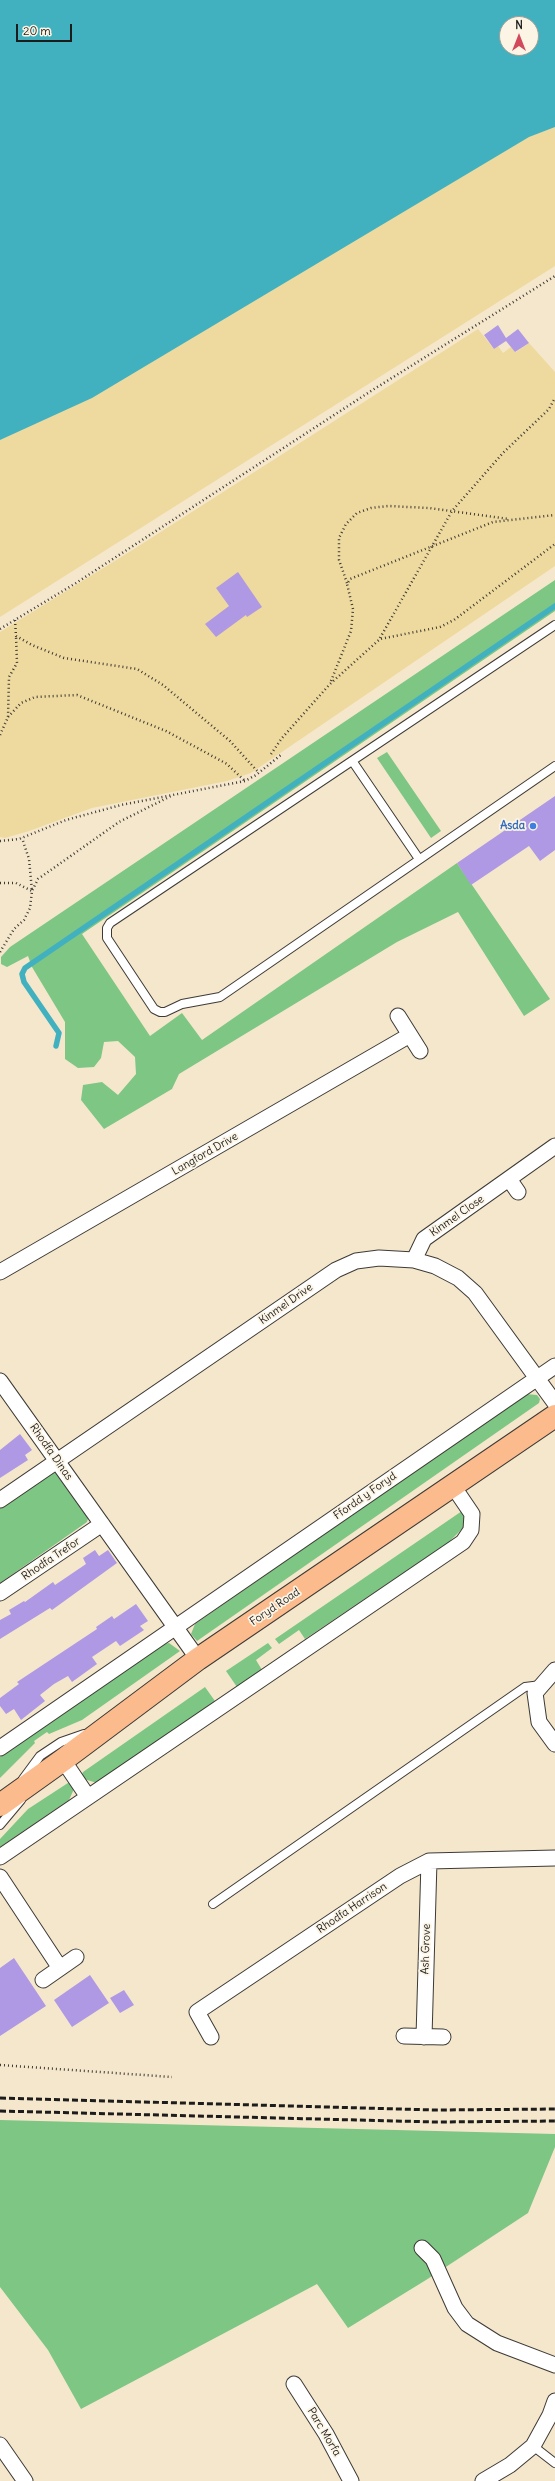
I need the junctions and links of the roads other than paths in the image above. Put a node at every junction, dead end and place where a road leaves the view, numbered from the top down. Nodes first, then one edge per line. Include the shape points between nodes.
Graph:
1 (555, 625) edge
2 (353, 762) junction
3 (555, 766) edge
4 (419, 859) junction
5 (398, 1016) dead end
6 (410, 1036) junction
7 (420, 1052) dead end
8 (555, 1146) edge
9 (508, 1179) junction
10 (518, 1192) dead end
11 (414, 1260) junction
12 (0, 1272) edge
13 (555, 1366) edge
14 (537, 1378) junction
15 (0, 1381) edge
16 (555, 1402) edge
17 (552, 1424) edge
18 (58, 1462) junction
19 (453, 1486) junction
20 (0, 1500) edge
21 (102, 1524) junction
22 (0, 1594) edge
23 (175, 1627) junction
24 (198, 1659) junction
25 (555, 1670) edge
26 (541, 1685) junction
27 (109, 1727) junction
28 (555, 1744) edge
29 (0, 1748) edge
30 (64, 1760) junction
31 (40, 1777) junction
32 (88, 1797) junction
33 (5, 1801) edge
34 (0, 1825) edge
35 (0, 1857) edge
36 (555, 1858) edge
37 (429, 1861) junction
38 (0, 1877) edge
39 (213, 1904) dead end
40 (76, 1957) dead end
41 (60, 1968) junction
42 (43, 1980) dead end
43 (404, 2036) dead end
44 (211, 2037) dead end
45 (424, 2037) junction
46 (443, 2038) dead end
47 (422, 2248) dead end
48 (555, 2365) edge
49 (294, 2384) dead end
50 (555, 2401) edge
51 (0, 2445) edge
52 (533, 2446) junction
53 (555, 2463) edge
54 (25, 2481) edge
55 (351, 2481) edge
56 (484, 2481) edge

1 - 2 lane
2 - 4 lane
2 - 4 lane via 110,923 107,938 154,1009 165,1012 182,1004 220,997
3 - 4 lane
5 - 6 street
6 - 7 street
6 - 12 street, Langford Drive
8 - 9 street, Kinmel Close
9 - 10 street
9 - 11 street, Kinmel Close via 424,1239
11 - 14 street, Kinmel Drive via 436,1266 475,1293
11 - 18 street, Kinmel Drive via 379,1258 356,1262 336,1270
13 - 14 street, Ffordd y Foryd
14 - 16 street, Kinmel Drive
14 - 23 street, Ffordd y Foryd
15 - 18 street, Rhodfa Dinas
17 - 19 main road, Foryd Road
18 - 20 street, Kinmel Drive
18 - 21 street, Rhodfa Dinas
19 - 24 main road, Foryd Road
19 - 32 street via 472,1514 471,1530 462,1542
21 - 22 street, Rhodfa Trefor
21 - 23 street, Rhodfa Dinas
23 - 24 street, Rhodfa Dinas
23 - 29 street, Ffordd y Foryd
24 - 27 main road, Foryd Road
25 - 26 street
26 - 28 street via 535,1693 539,1722
26 - 39 lane via 525,1687
27 - 30 main road, Foryd Road
27 - 33 lane via 61,1742 40,1756
30 - 31 main road, Foryd Road
30 - 32 street
31 - 33 main road, Foryd Road
31 - 34 lane
32 - 35 street
36 - 37 street, Rhodfa Harrison
37 - 44 street, Rhodfa Harrison via 400,1876 197,2012
37 - 45 street, Ash Grove
38 - 41 street
40 - 41 street
41 - 42 street
43 - 45 street
45 - 46 street
47 - 48 street via 433,2259 455,2308 467,2324 497,2343
49 - 55 street, Parc Morfa via 326,2434
50 - 52 street
51 - 54 street
52 - 53 lane
52 - 56 street via 510,2465

